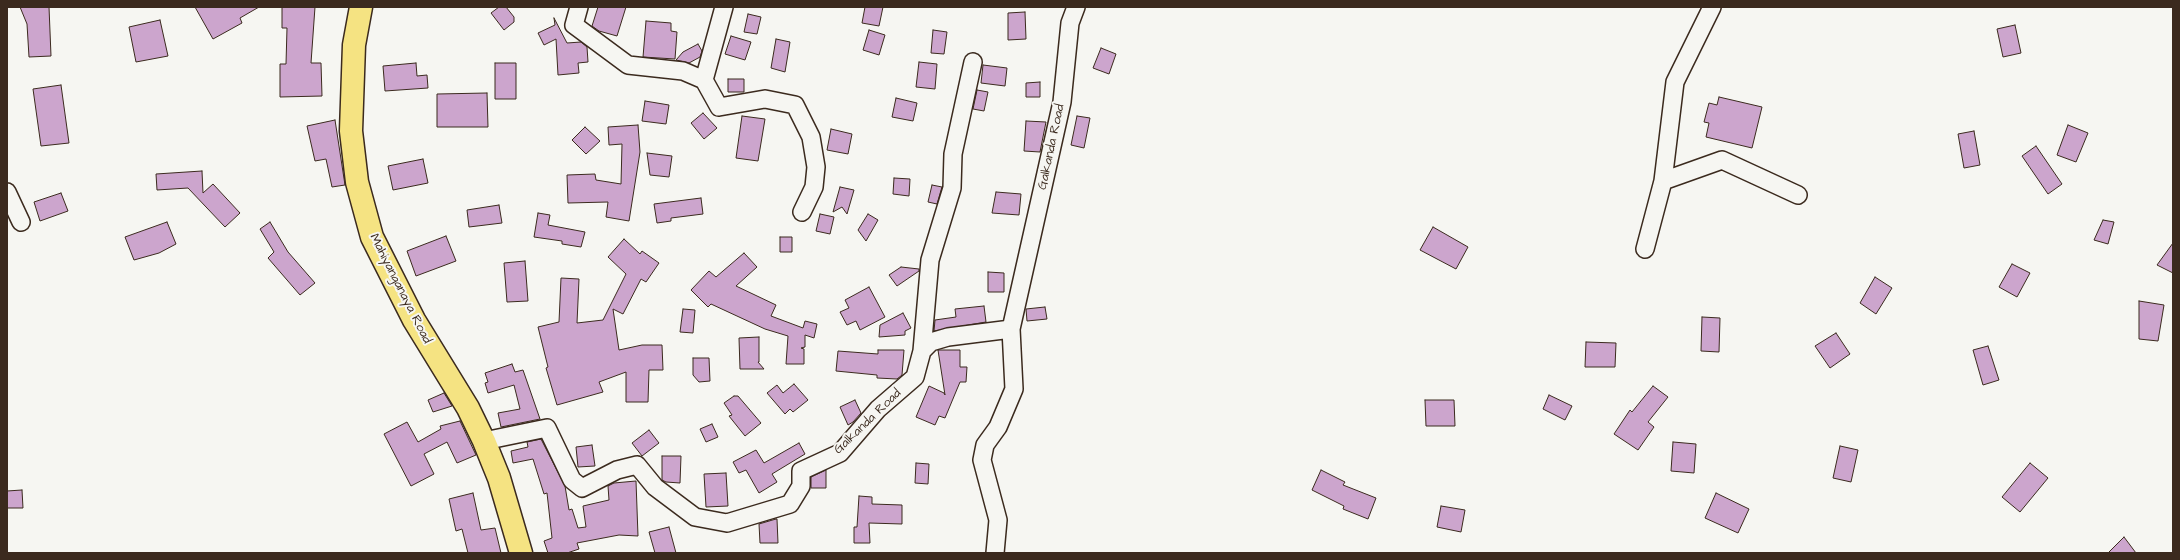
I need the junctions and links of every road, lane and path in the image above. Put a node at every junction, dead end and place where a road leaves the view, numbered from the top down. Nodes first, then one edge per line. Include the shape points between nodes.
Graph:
1 (361, 7) edge
2 (579, 7) edge
3 (724, 7) edge
4 (1076, 7) edge
5 (1712, 7) edge
6 (972, 62) dead end
7 (704, 80) junction
8 (1663, 181) junction
9 (7, 192) edge
10 (1798, 195) dead end
11 (802, 212) dead end
12 (22, 222) dead end
13 (1645, 249) dead end
14 (1011, 329) junction
15 (922, 351) junction
16 (484, 441) junction
17 (521, 553) edge
18 (995, 553) edge

1 - 16 main road, Mahiyanganaya Road via 354,45 351,131 357,182 372,237 414,320 468,408
2 - 7 street via 574,25 628,65 683,71
3 - 7 street
4 - 14 street, Galkanda Road via 1070,23 1062,102
5 - 8 street via 1675,82
6 - 15 street via 953,154 952,188 930,260
7 - 11 street via 719,107 765,99 795,106 810,137 816,167 814,187
8 - 10 street via 1722,160
8 - 13 street
9 - 12 street
14 - 15 street via 948,337 931,342
14 - 18 street, Galkanda Road via 1014,389 998,427 985,445 982,460 998,520
15 - 16 street, Galkanda Road via 915,377 878,409 840,453 801,471 801,486 790,504 727,523 695,517 655,487 637,466 617,470 582,488 572,480 547,428
16 - 17 main road, Mahiyanganaya Road via 499,478

